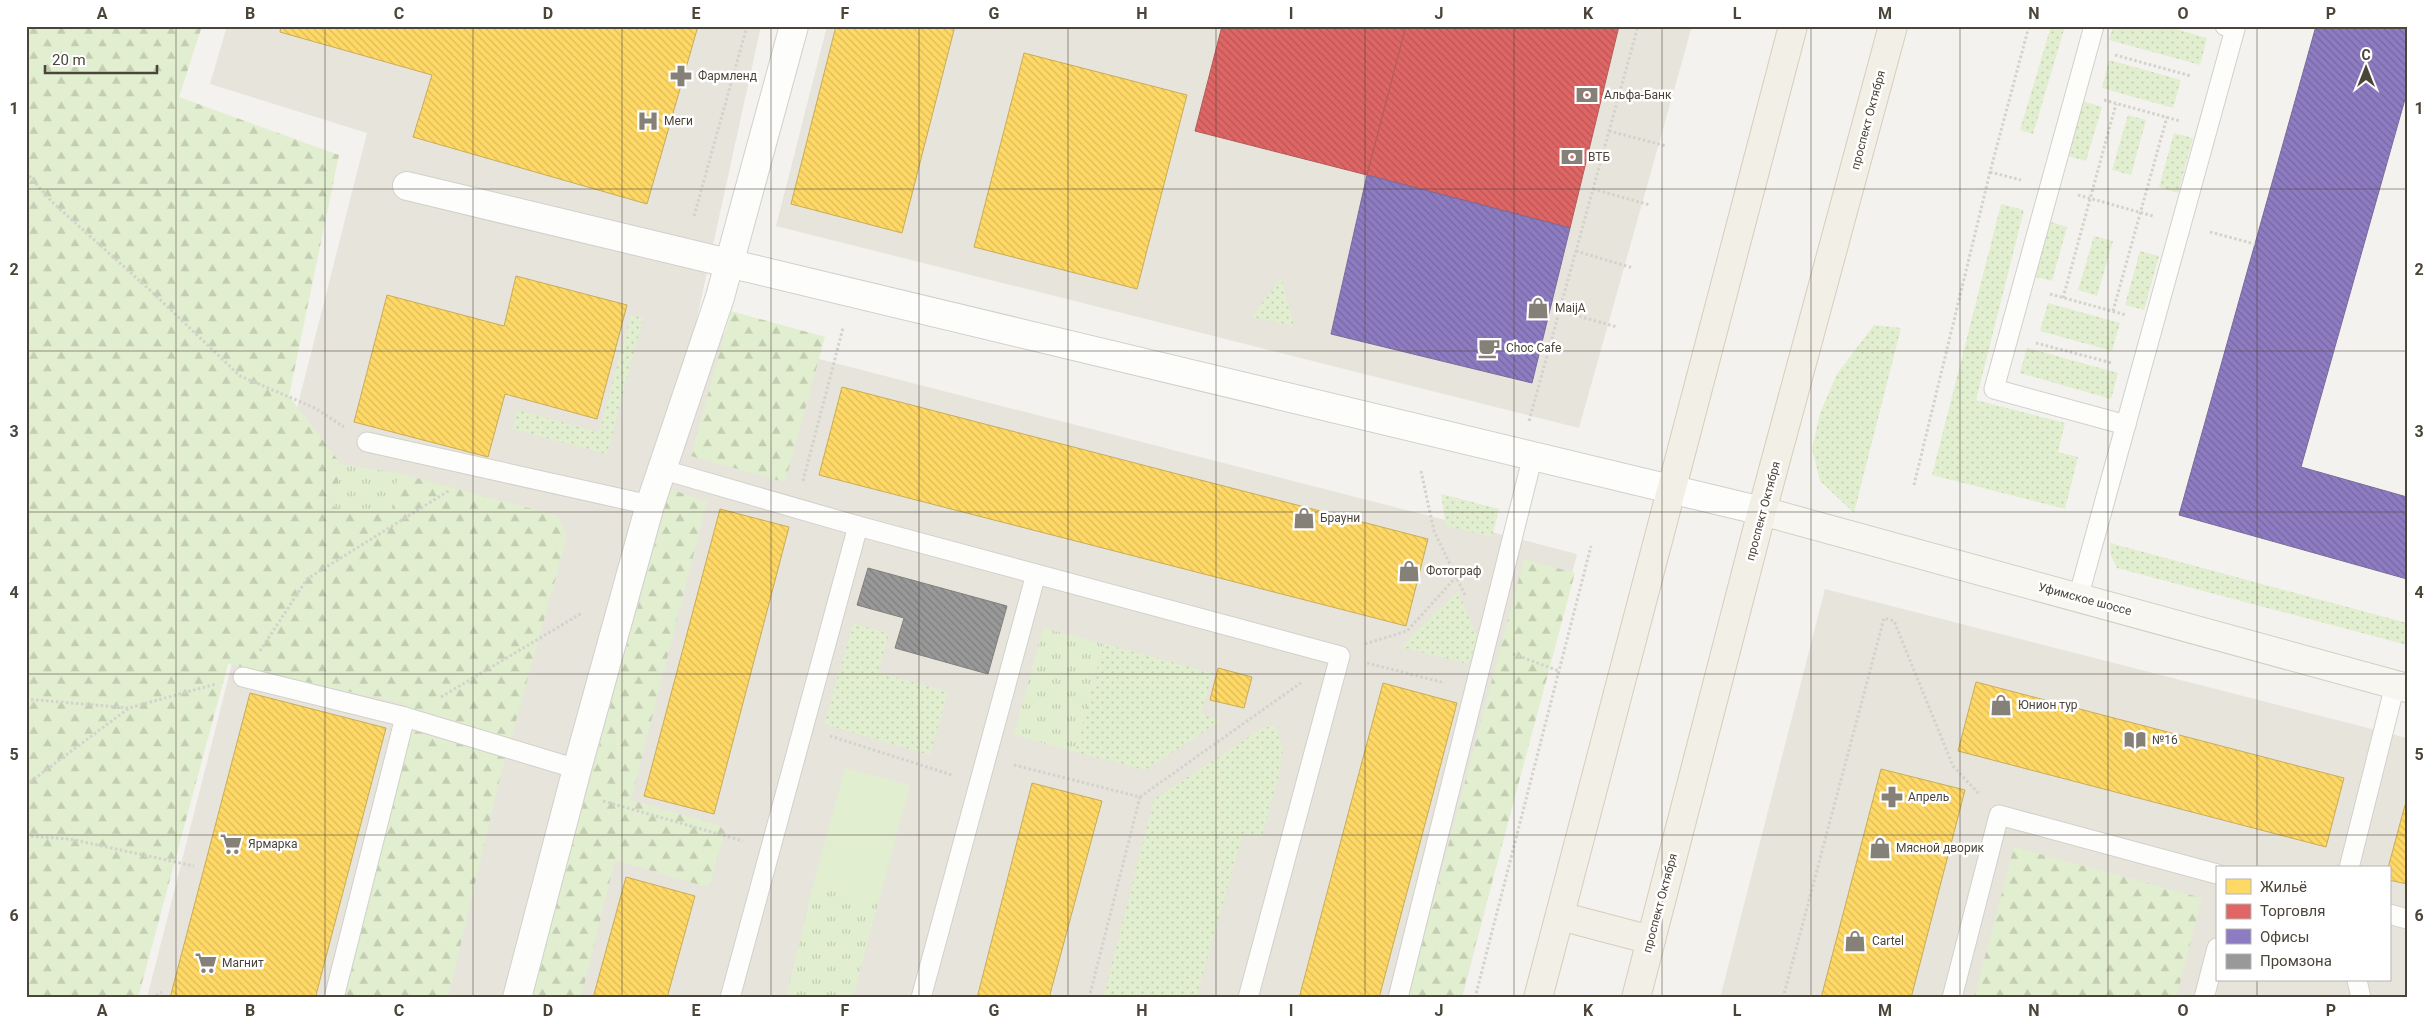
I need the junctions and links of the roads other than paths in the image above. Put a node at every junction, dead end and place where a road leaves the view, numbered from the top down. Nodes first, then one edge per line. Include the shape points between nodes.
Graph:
1 (794, 26) edge
2 (1793, 26) edge
3 (1894, 26) edge
4 (2094, 26) edge
5 (2225, 26) edge
6 (407, 186) dead end
7 (729, 263) junction
8 (2126, 425) junction
9 (367, 442) road end
10 (1530, 442) junction
11 (664, 470) junction
12 (1671, 488) junction
13 (650, 505) junction
14 (1762, 510) junction
15 (858, 526) junction
16 (1036, 574) junction
17 (2078, 598) junction
18 (243, 677) road end
19 (2401, 686) edge
20 (406, 717) junction
21 (574, 781) junction
22 (2350, 866) edge
23 (2216, 874) edge
24 (2390, 914) edge
25 (1560, 916) junction
26 (2407, 919) edge
27 (1651, 940) junction
28 (2216, 952) edge
29 (2357, 982) edge
30 (334, 998) edge
31 (517, 998) edge
32 (730, 998) edge
33 (921, 998) edge
34 (1248, 998) edge
35 (1398, 998) edge
36 (1538, 998) edge
37 (1636, 998) edge
38 (1952, 998) edge
39 (2204, 998) edge
40 (2361, 998) edge

1 - 7 street
2 - 12 main road
3 - 14 main road, проспект Октября
4 - 8 lane via 1994,389
5 - 8 lane via 2235,29
6 - 7 street
7 - 10 street
7 - 11 street
8 - 17 lane
9 - 13 lane
10 - 12 street
10 - 35 lane via 1509,549
11 - 13 street
11 - 15 lane
12 - 14 street
12 - 25 main road
13 - 21 street
14 - 17 main road, Уфимское шоссе
14 - 27 main road, проспект Октября
15 - 16 lane
15 - 32 lane
16 - 33 lane
16 - 34 lane via 1340,656
17 - 19 main road, Уфимское шоссе
18 - 20 lane
19 - 22 lane
20 - 21 lane
20 - 30 lane
21 - 31 street
23 - 38 lane via 2000,815
24 - 26 lane
25 - 27 main road
25 - 36 main road
27 - 37 main road, проспект Октября
28 - 39 lane
29 - 40 lane

